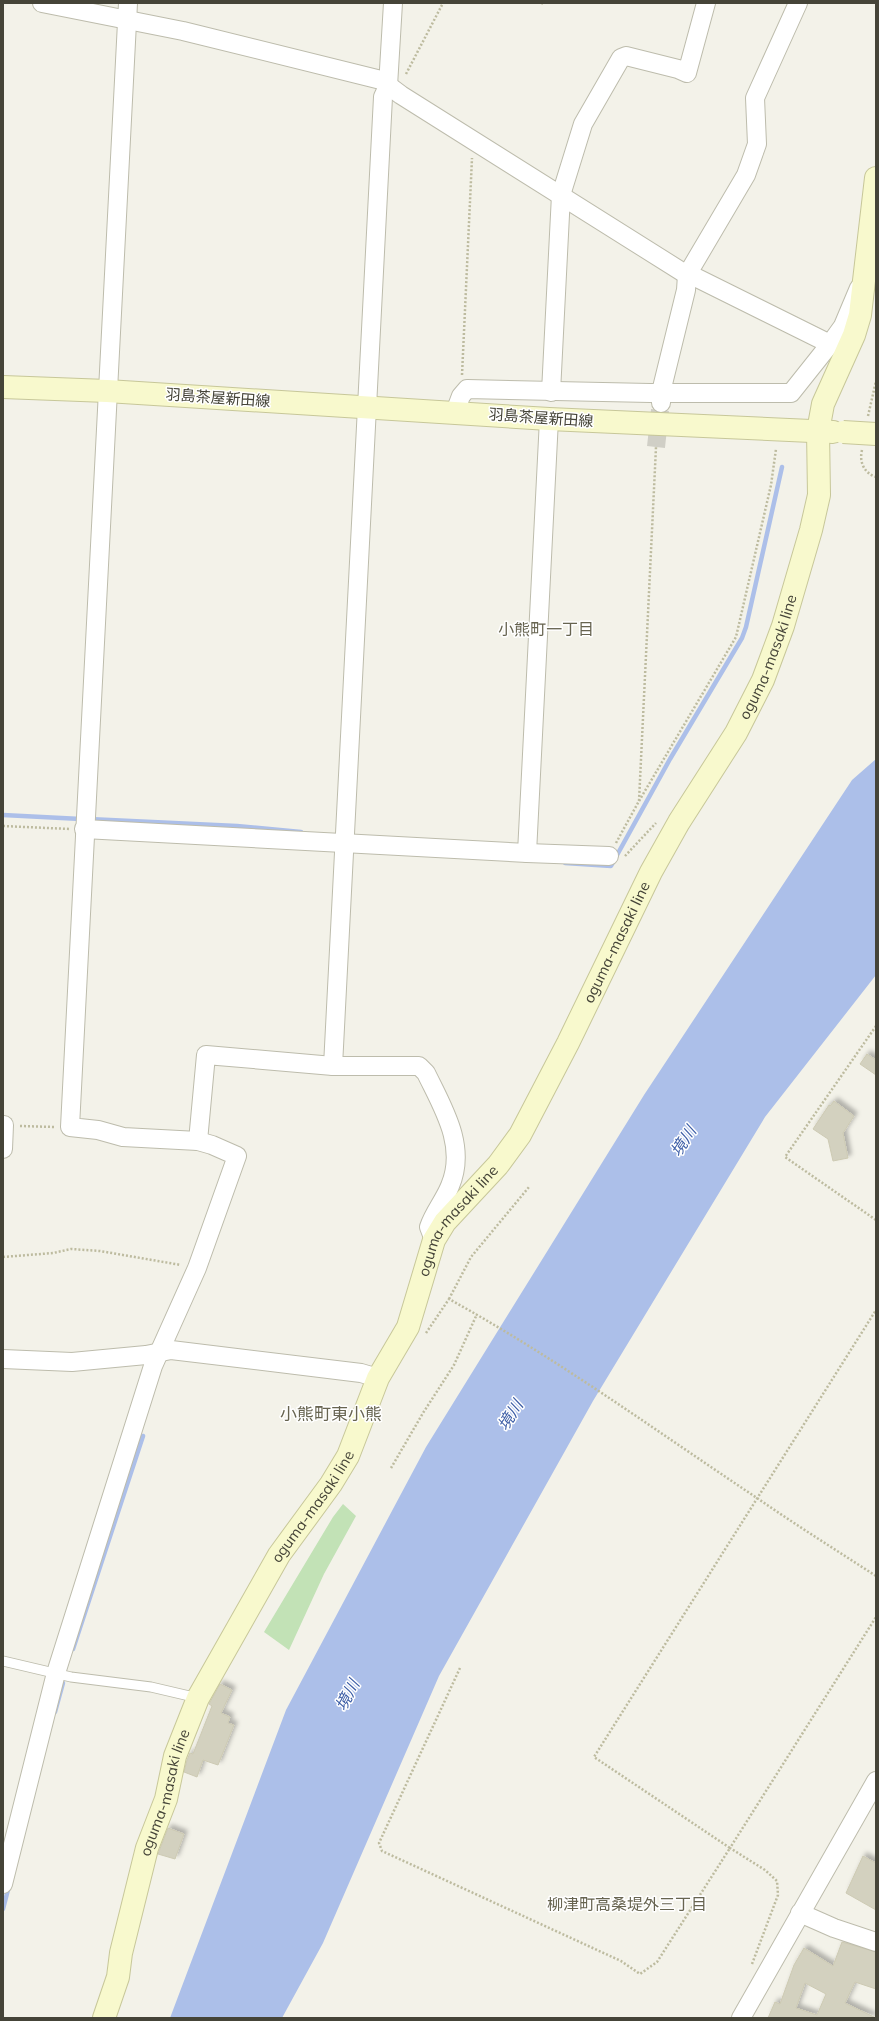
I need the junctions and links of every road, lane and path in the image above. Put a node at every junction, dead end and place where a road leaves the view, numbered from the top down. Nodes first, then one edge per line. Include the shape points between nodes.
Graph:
1 (42, 3) edge
2 (393, 3) edge
3 (443, 3) edge
4 (706, 3) edge
5 (798, 3) edge
6 (128, 11) edge
7 (393, 89) junction
8 (479, 144) junction
9 (876, 178) edge
10 (561, 195) junction
11 (687, 275) junction
12 (864, 276) junction
13 (830, 344) junction
14 (3, 387) edge
15 (108, 391) junction
16 (465, 391) junction
17 (551, 392) junction
18 (661, 398) junction
19 (368, 408) junction
20 (456, 412) junction
21 (549, 419) junction
22 (818, 431) junction
23 (876, 434) edge
24 (656, 448) tunnel mouth
25 (776, 449) dead end
26 (639, 801) junction
27 (3, 826) edge
28 (84, 830) junction
29 (345, 843) junction
30 (527, 854) junction
31 (609, 856) joint
32 (876, 1026) edge
33 (334, 1066) junction
34 (4, 1125) joint
35 (70, 1127) junction
36 (198, 1142) junction
37 (3, 1149) edge
38 (529, 1187) dead end
39 (876, 1220) edge
40 (434, 1240) junction
41 (3, 1257) edge
42 (197, 1268) junction
43 (449, 1299) junction
44 (876, 1310) edge
45 (478, 1314) junction
46 (424, 1335) dead end
47 (160, 1352) junction
48 (3, 1359) edge
49 (378, 1378) junction
50 (391, 1468) dead end
51 (757, 1499) junction
52 (876, 1576) edge
53 (876, 1617) edge
54 (3, 1661) edge
55 (460, 1668) dead end
56 (56, 1673) junction
57 (198, 1698) junction
58 (874, 1786) edge
59 (10, 1830) edge
60 (730, 1848) junction
61 (3, 1884) edge
62 (800, 1913) junction
63 (876, 1942) edge
64 (751, 1968) dead end
65 (104, 2018) edge
66 (741, 2018) edge

1 - 6 street
2 - 7 street
3 - 7 path
4 - 10 street via 687,73 626,56 621,58 583,124
5 - 11 street via 755,98 757,144 746,174
6 - 7 street via 182,31 381,80
6 - 15 street
7 - 8 street
7 - 19 street via 383,97
8 - 10 street
8 - 16 path via 472,155 461,386
9 - 12 main road
10 - 11 street
10 - 17 street
11 - 13 street
11 - 18 street via 686,290
12 - 13 street via 843,326
12 - 22 main road via 860,315 854,335 823,404
13 - 18 street via 791,393
14 - 15 main road, 羽島茶屋新田線
15 - 19 main road, 羽島茶屋新田線
15 - 28 street
16 - 17 street via 467,389
16 - 20 street
17 - 18 street
19 - 20 main road, 羽島茶屋新田線
19 - 29 street
20 - 21 main road, 羽島茶屋新田線
21 - 22 main road, 羽島茶屋新田線
21 - 30 street
22 - 23 main road, 羽島茶屋新田線, bridge
22 - 40 main road, oguma-masaki line via 819,495 782,626 763,680 736,733 651,872 520,1135 498,1165 445,1222
24 - 26 path
25 - 26 path via 736,637
26 - 31 path
27 - 28 path
28 - 29 street
28 - 35 street
29 - 30 street
29 - 33 street
30 - 31 street
32 - 39 path via 785,1157
33 - 36 street via 206,1055
33 - 40 street via 419,1066 426,1073 454,1135 457,1164 447,1195 433,1215 429,1227
34 - 35 path
34 - 37 street
35 - 36 street via 98,1130 123,1137
36 - 42 street via 237,1156
38 - 43 path via 472,1257
40 - 49 main road, oguma-masaki line via 408,1327
41 - 42 path via 71,1249 100,1251
42 - 47 street
43 - 45 path
43 - 46 path
44 - 51 path
45 - 50 path via 454,1364
45 - 51 path via 613,1400
47 - 48 street via 72,1362
47 - 49 street via 171,1350 279,1362 361,1373
47 - 56 street via 153,1366
49 - 57 main road, oguma-masaki line via 348,1456 331,1484 279,1555
51 - 52 path
51 - 60 path via 594,1757
53 - 60 path
54 - 56 lane
55 - 60 path via 379,1843 382,1851 621,1961 640,1974 657,1962
56 - 57 lane via 151,1687
56 - 59 street
57 - 65 main road, oguma-masaki line via 175,1756 166,1799 147,1848 121,1953 118,1977
58 - 62 street
59 - 61 street
60 - 64 path via 777,1880 778,1895
62 - 63 street
62 - 66 street

